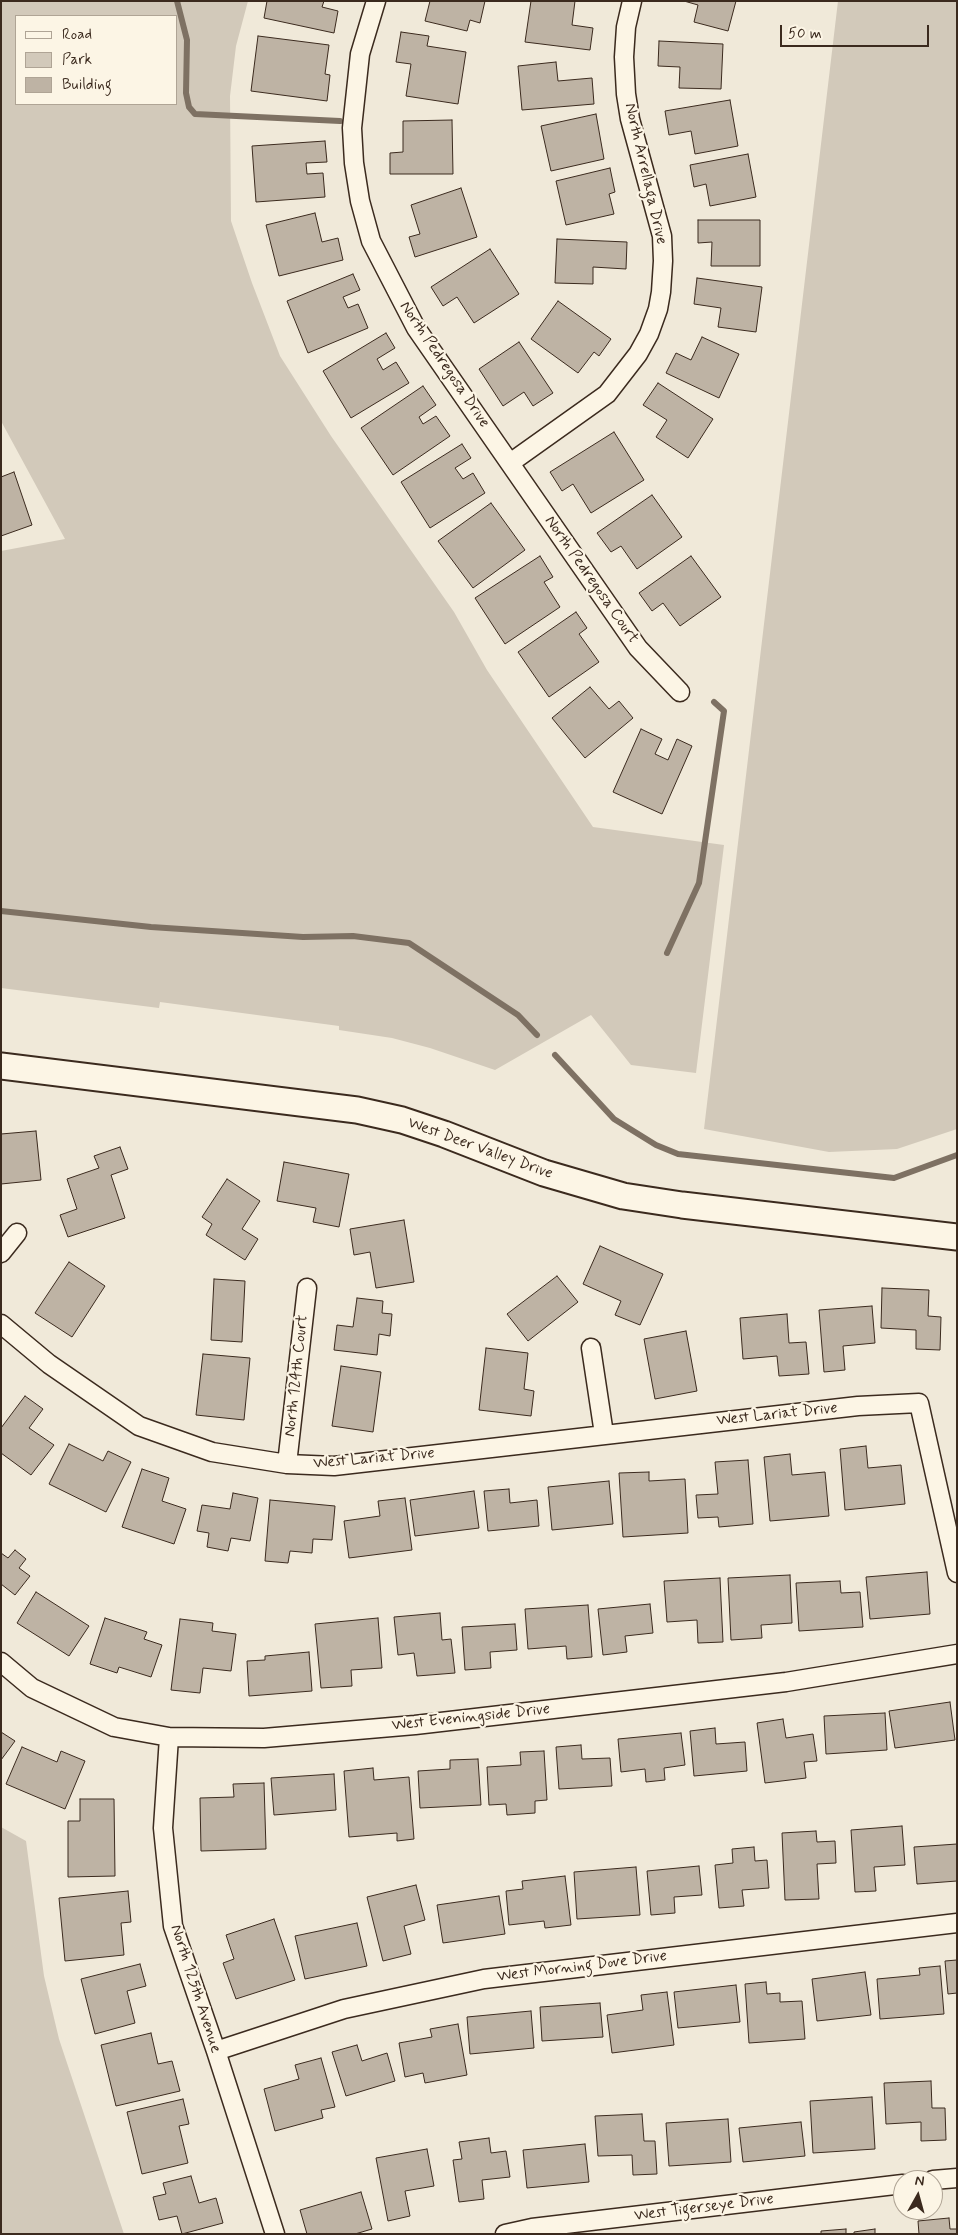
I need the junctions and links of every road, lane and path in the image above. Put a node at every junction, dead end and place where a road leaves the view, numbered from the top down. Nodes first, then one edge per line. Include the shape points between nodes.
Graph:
1 (376, 1) edge
2 (632, 1) edge
3 (510, 463) junction
4 (680, 692) dead end
5 (1, 1066) edge
6 (18, 1233) dead end
7 (957, 1237) edge
8 (1, 1253) edge
9 (307, 1288) dead end
10 (1, 1324) edge
11 (591, 1348) dead end
12 (604, 1434) junction
13 (288, 1464) junction
14 (957, 1573) edge
15 (957, 1654) edge
16 (1, 1662) edge
17 (169, 1737) junction
18 (957, 1923) edge
19 (216, 2051) junction
20 (957, 2178) edge
21 (943, 2179) edge
22 (893, 2185) edge
23 (275, 2234) edge
24 (505, 2234) edge

1 - 3 street, North Pedregosa Drive via 360,54 352,128 360,201 371,241 416,328
2 - 3 street, North Arrellaga Drive via 624,57 626,94 662,236 658,309 638,354 607,394
3 - 4 street, North Pedregosa Court via 638,648
5 - 7 street, West Deer Valley Drive via 356,1110 410,1123 544,1173 623,1196 682,1206
6 - 8 street
9 - 13 street, North 124th Court
10 - 13 street, West Lariat Drive via 49,1364 139,1426 212,1452
11 - 12 street
12 - 13 street, West Lariat Drive via 334,1466
12 - 14 street, West Lariat Drive via 858,1406 919,1403
15 - 17 street, West Eveningside Drive via 786,1682 416,1725 264,1738
16 - 17 street, West Eveningside Drive via 32,1688 114,1727
17 - 19 street, North 125th Avenue via 163,1828 172,1926
18 - 19 street, West Morning Dove Drive via 484,1979 344,2009
19 - 23 street, North 125th Avenue
20 - 21 street
22 - 24 street, West Tigerseye Drive via 532,2228

